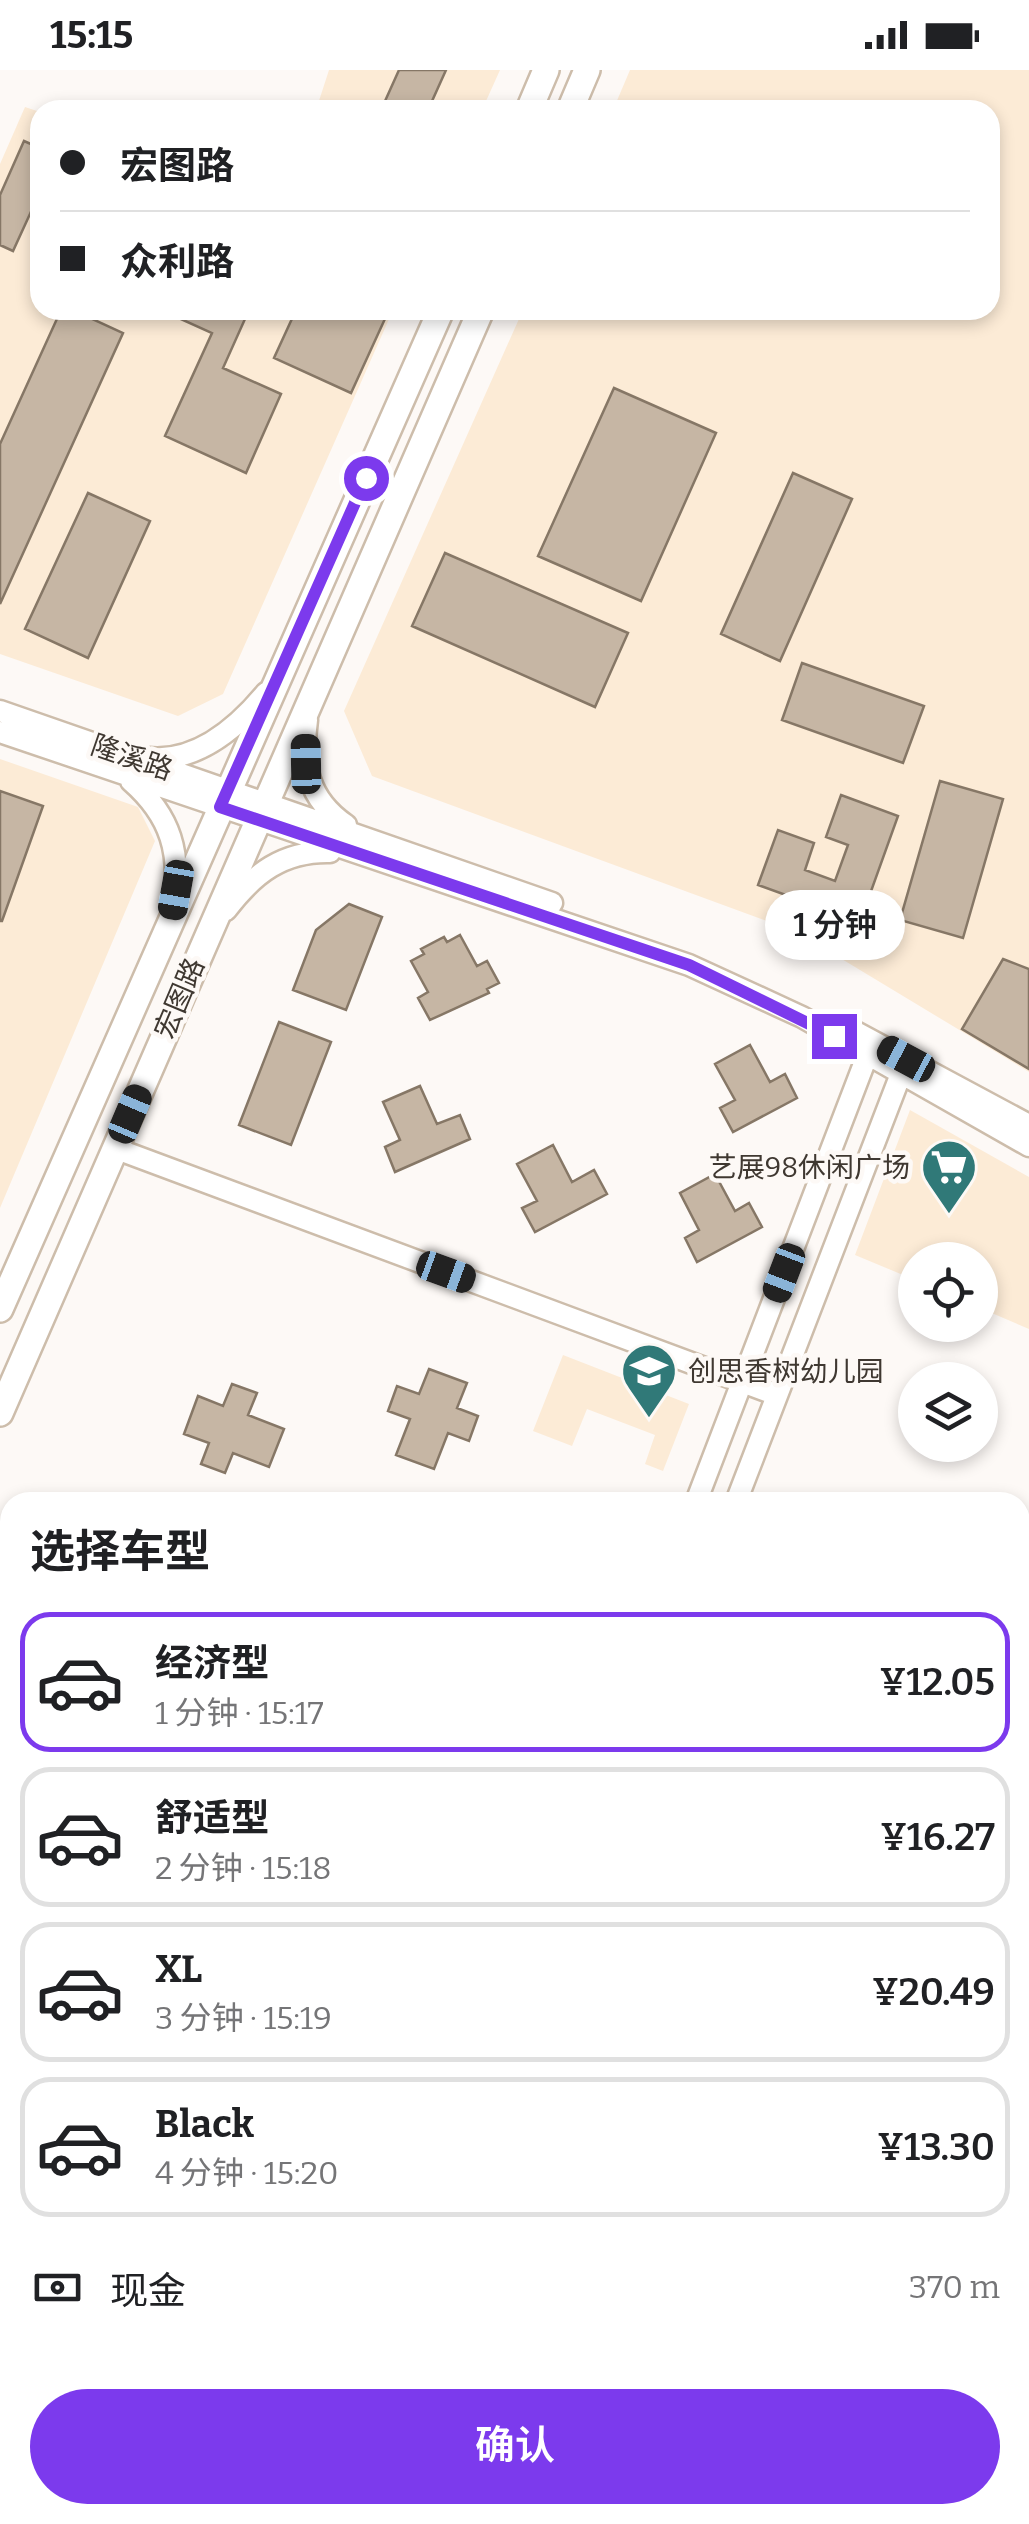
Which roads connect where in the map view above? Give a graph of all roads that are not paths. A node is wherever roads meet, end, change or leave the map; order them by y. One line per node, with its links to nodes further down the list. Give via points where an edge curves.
1 (546, 70): 3 (main road)
2 (587, 70): 4 (main road)
3 (533, 100)
4 (574, 100)
5 (437, 320): 7 (main road, 宏图路)
6 (478, 320): 8 (main road, 宏图路)
7 (276, 680): 11 (street, via 219,738 186,755); 12 (main road, 宏图路)
8 (312, 693): 13 (main road, 宏图路); 14 (street, via 305,736 312,792)
9 (0, 711): 11 (street, 隆溪路)
10 (0, 732): 11 (street, 隆溪路)
11 (125, 764): 12 (street, 隆溪路); 15 (street, via 173,834)
12 (224, 798): 13 (street, 隆溪路); 15 (main road, 宏图路)
13 (260, 811): 14 (street, 隆溪路); 16 (main road, 宏图路)
14 (359, 845): 16 (street, via 288,856 264,868); 17 (street, 隆溪路, via 692,951)
15 (171, 920): 22 (main road, 宏图路)
16 (205, 940): 21 (main road, 宏图路)
17 (870, 1048): 18 (street, 隆溪路); 23 (street)
18 (903, 1067): 19 (street); 20 (street); 24 (street)
19 (1029, 1125)
20 (1029, 1146)
21 (114, 1148): 23 (street); 25 (main road, 宏图路)
22 (0, 1309)
23 (742, 1382): 24 (street); 26 (street)
24 (777, 1395): 27 (street)
25 (0, 1412)
26 (700, 1492)
27 (740, 1492)

